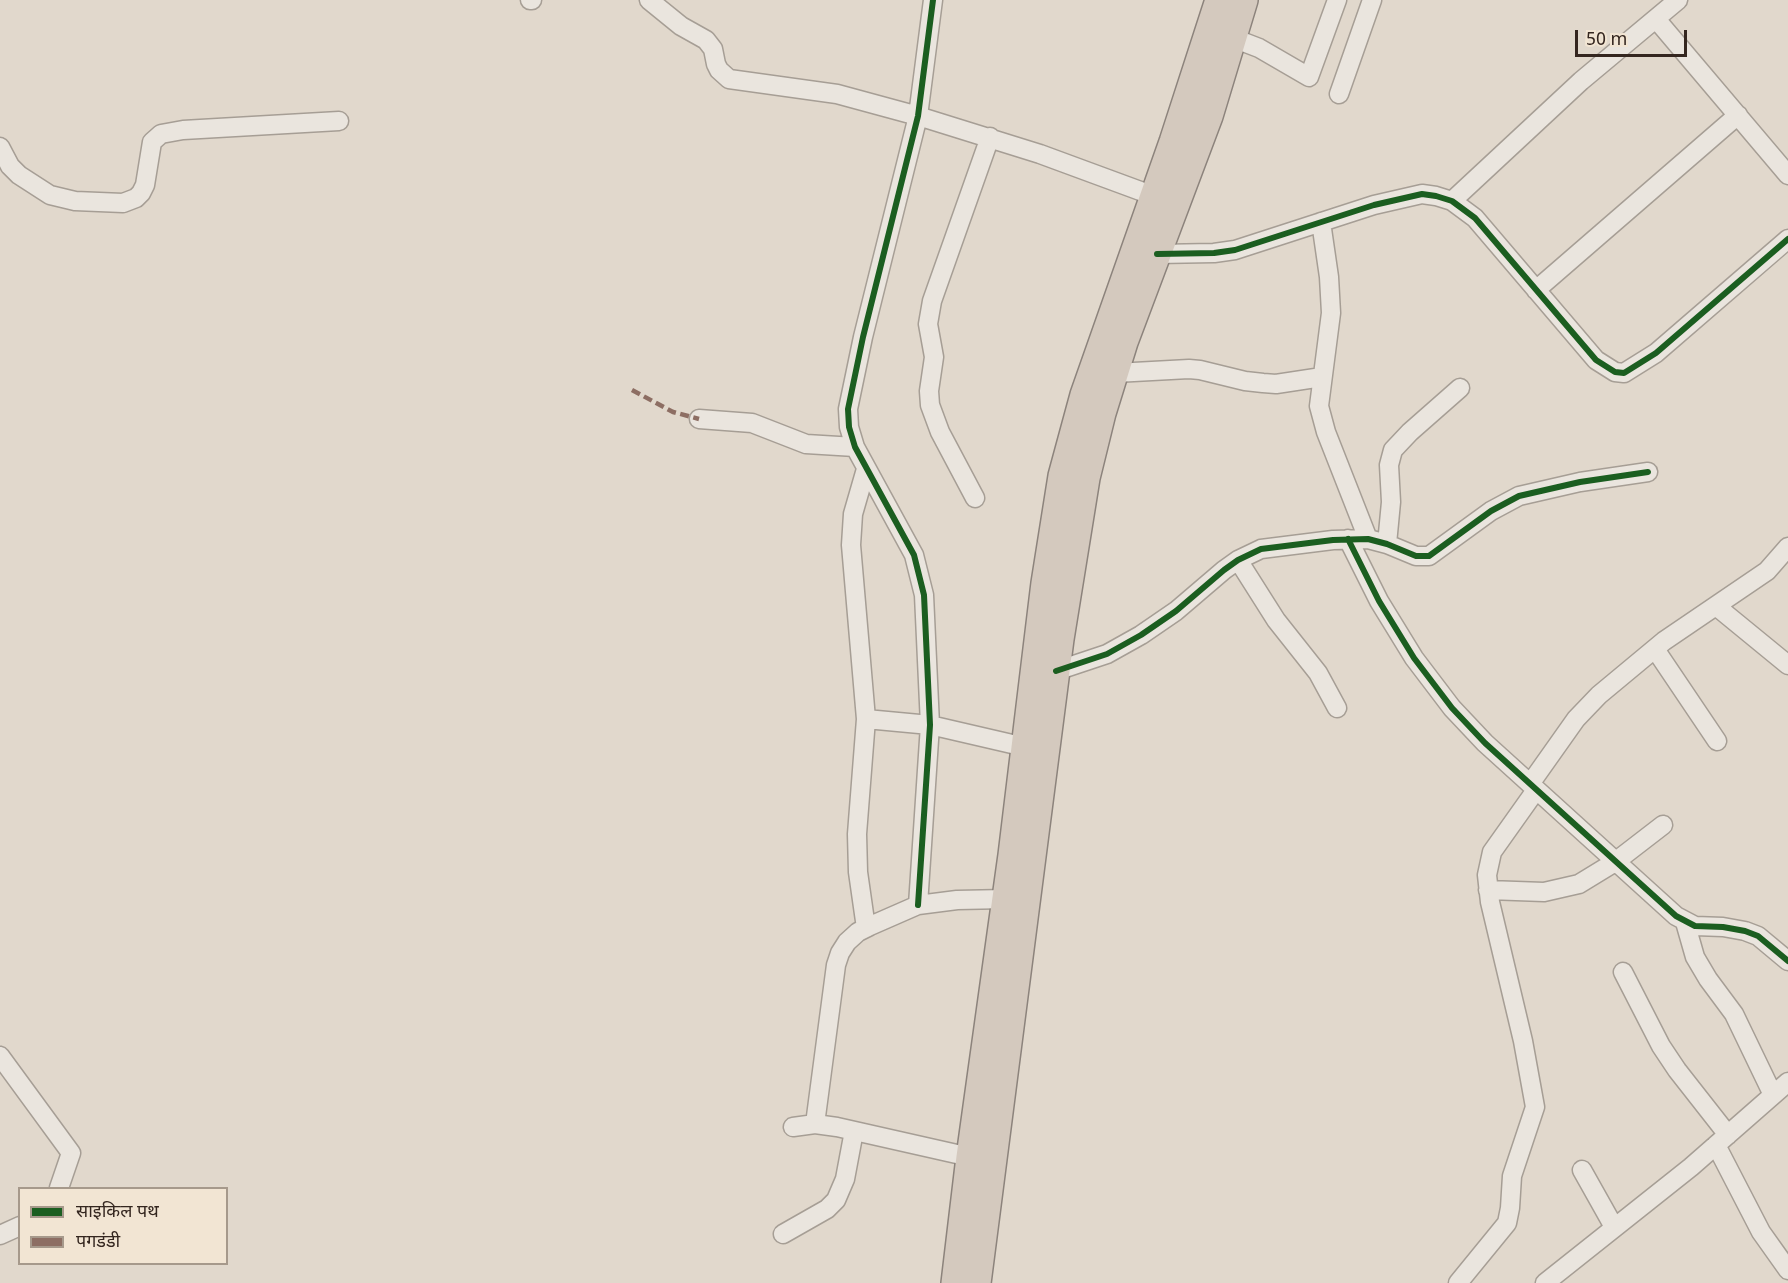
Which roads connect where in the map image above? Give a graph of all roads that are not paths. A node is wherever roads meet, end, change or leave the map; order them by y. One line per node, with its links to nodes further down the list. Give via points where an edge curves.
1 (649, 0): 12 (street, via 710,44 716,64 729,79 837,94)
2 (933, 0): 12 (street)
3 (1219, 0): 17 (highway)
4 (1244, 0): 9 (highway)
5 (1336, 0): 9 (street, via 1310,77)
6 (1372, 0): 10 (street)
7 (1678, 0): 8 (street)
8 (1656, 19): 11 (street); 18 (street, via 1581,81)
9 (1233, 38): 21 (highway, via 1209,116)
10 (1339, 94)
11 (1738, 115): 16 (street); 22 (street)
12 (918, 116): 14 (street); 27 (street, via 852,383 848,409)
13 (339, 121): 15 (street, via 160,134 152,142 141,193 123,203 75,201 50,195 19,175)
14 (990, 137): 17 (street); 30 (street, via 932,301 928,324 934,357 930,405)
15 (0, 147)
16 (1788, 175)
17 (1154, 196): 44 (highway, via 1084,395 1062,476)
18 (1452, 201): 19 (street, via 1422,194); 22 (street, via 1482,226)
19 (1321, 222): 21 (street, via 1235,250); 24 (street, via 1331,295)
20 (1788, 239): 22 (street, via 1656,353 1624,373 1596,360)
21 (1156, 254): 23 (highway)
22 (1536, 290)
23 (1115, 373): 24 (street, via 1200,370 1263,384); 39 (highway, via 1086,478)
24 (1322, 377): 32 (street, via 1321,418)
25 (1460, 388): 33 (street, via 1394,450 1389,465)
26 (699, 419): 27 (street, via 752,423 806,444)
27 (855, 447): 28 (street)
28 (866, 470): 41 (street, via 853,514 851,545); 42 (street, via 905,536 920,574 927,627)
29 (1648, 472): 33 (street, via 1519,496 1491,511 1429,556 1416,556)
30 (975, 498)
31 (1348, 539): 32 (street); 35 (street, via 1261,549); 45 (street, via 1395,629 1434,687)
32 (1368, 539): 33 (street)
33 (1387, 544)
34 (1788, 547): 36 (street, via 1767,571)
35 (1238, 560): 39 (street, via 1141,635 1107,654); 40 (street, via 1276,620 1317,673)
36 (1716, 606): 37 (street); 38 (street)
37 (1654, 649): 43 (street); 45 (street, via 1576,719)
38 (1788, 665)
39 (1056, 671): 71 (highway)
40 (1336, 708)
41 (866, 719): 42 (street); 52 (street, via 857,834)
42 (930, 725): 44 (street); 50 (street)
43 (1717, 741)
44 (1025, 747): 49 (highway)
45 (1533, 787): 47 (street); 48 (street, via 1492,852)
46 (1663, 825): 47 (street)
47 (1615, 861): 48 (street, via 1593,877 1564,888 1528,892); 51 (street)
48 (1488, 890): 72 (street, via 1535,1107 1512,1176 1507,1223)
49 (1006, 899): 50 (street); 62 (highway)
50 (918, 905): 52 (street)
51 (1685, 922): 53 (street, via 1702,928 1745,931 1758,936); 57 (street, via 1695,957 1734,1014)
52 (866, 928): 58 (street, via 847,942 836,965)
53 (1788, 961)
54 (1623, 972): 61 (street, via 1661,1046)
55 (0, 1056): 64 (street, via 71,1153)
56 (1788, 1082): 57 (street)
57 (1773, 1095): 61 (street)
58 (815, 1124): 59 (street); 60 (street)
59 (793, 1127)
60 (854, 1131): 62 (street); 67 (street, via 842,1191 836,1200 828,1209)
61 (1722, 1140): 66 (street); 69 (street, via 1761,1232)
62 (970, 1157): 70 (highway)
63 (1582, 1170): 66 (street)
64 (59, 1187)
65 (18, 1227): 68 (street)
66 (1614, 1227): 73 (street)
67 (783, 1234)
68 (0, 1235)
69 (1788, 1270)
70 (955, 1283)
71 (977, 1283)
72 (1458, 1283)
73 (1545, 1283)

